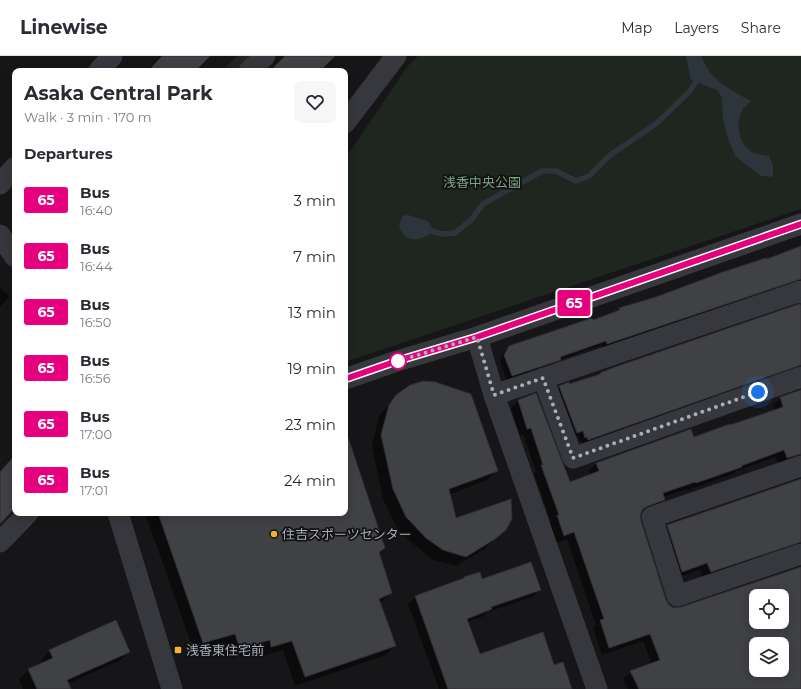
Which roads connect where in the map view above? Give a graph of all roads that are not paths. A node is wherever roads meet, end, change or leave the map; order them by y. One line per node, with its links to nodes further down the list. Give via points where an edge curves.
1 (112, 56): 4 (street)
2 (265, 56): 5 (street)
3 (396, 56): 6 (street)
4 (102, 68)
5 (252, 68)
6 (348, 119)
7 (12, 170): 8 (street)
8 (0, 184)
9 (801, 224): 13 (street)
10 (0, 235): 11 (street)
11 (12, 253)
12 (801, 292): 16 (street)
13 (477, 337): 15 (street); 17 (street)
14 (801, 377): 16 (street, via 573,458)
15 (348, 378)
16 (543, 378): 17 (street)
17 (494, 395): 24 (street)
18 (801, 466): 22 (street, via 652,517 677,596)
19 (25, 516): 21 (street)
20 (119, 516): 23 (street)
21 (0, 542)
22 (801, 554)
23 (172, 689)
24 (597, 689)

